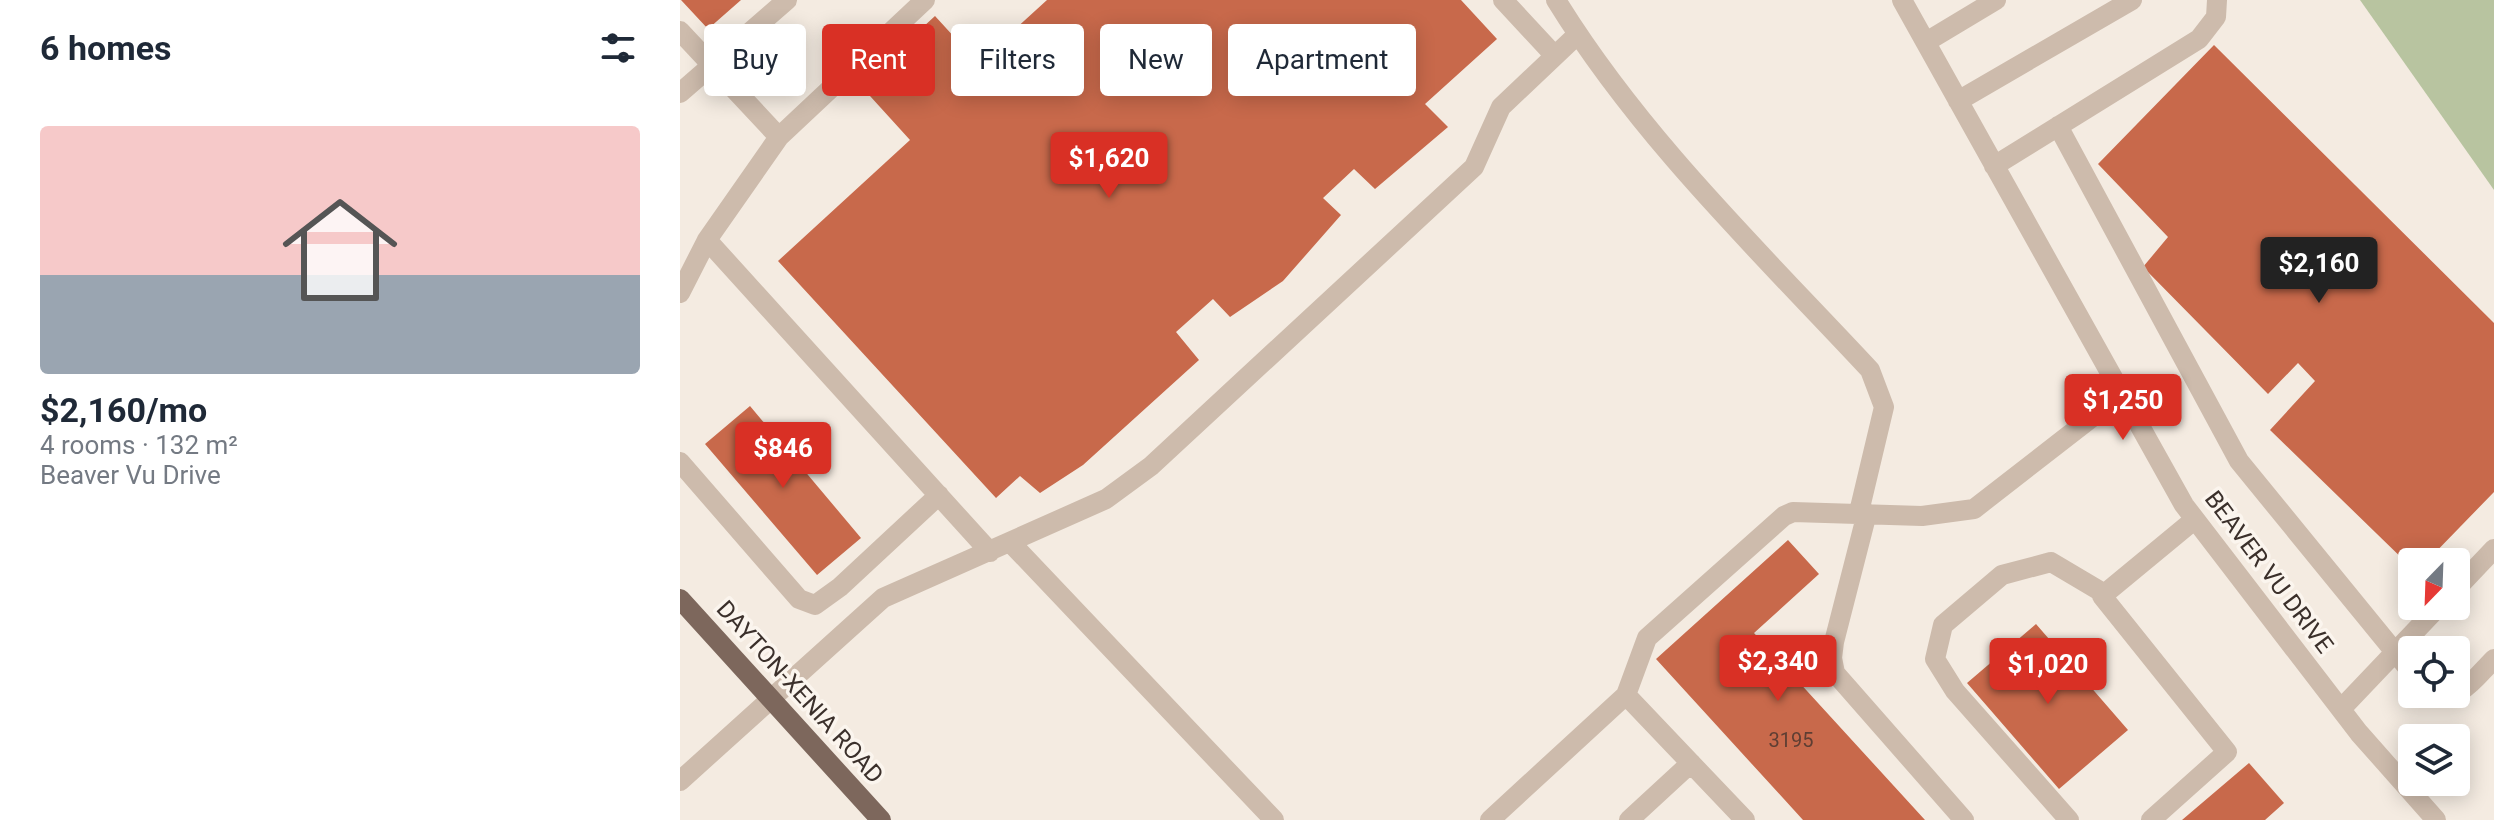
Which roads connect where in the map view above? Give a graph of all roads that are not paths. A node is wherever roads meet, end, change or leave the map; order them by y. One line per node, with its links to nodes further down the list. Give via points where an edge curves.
1 (787, 0): 9 (street)
2 (925, 0): 20 (street)
3 (1503, 0): 14 (street)
4 (1556, 0): 11 (street)
5 (1902, 0): 12 (street, BEAVER VU DRIVE)
6 (1996, 0): 12 (street)
7 (2132, 0): 18 (street)
8 (2217, 0): 19 (street, via 2216,17 2199,39)
9 (759, 24)
10 (680, 31): 13 (street)
11 (1577, 35): 14 (street); 27 (street, via 1678,166 1870,370 1884,407)
12 (1926, 42): 18 (street, BEAVER VU DRIVE)
13 (704, 56)
14 (1555, 56): 29 (street, via 1501,107 1474,167 1151,466 1106,499)
15 (704, 72): 16 (street)
16 (680, 93)
17 (741, 96): 20 (street)
18 (1958, 101): 21 (street, BEAVER VU DRIVE)
19 (2058, 126): 21 (street); 36 (street, via 2239,461)
20 (779, 137): 22 (street)
21 (1994, 166): 24 (street, BEAVER VU DRIVE)
22 (707, 240): 23 (street); 26 (street)
23 (680, 293)
24 (2122, 394): 27 (street, via 1974,509 1922,516); 28 (street, BEAVER VU DRIVE)
25 (680, 462): 26 (street, via 799,599 815,605)
26 (939, 495): 31 (street)
27 (1863, 512): 40 (street, via 1784,516 1647,638); 50 (street, via 1834,642 1835,673)
28 (2194, 520): 33 (street); 42 (street, BEAVER VU DRIVE)
29 (1010, 542): 31 (street); 46 (street)
30 (2494, 549): 32 (street)
31 (990, 552): 41 (street, via 883,598)
32 (2470, 574)
33 (2105, 594): 51 (street, via 2051,562 2002,575 1943,625 1935,659 1955,691); 52 (street, via 2227,752)
34 (680, 599): 41 (main road, DAYTON-XENIA ROAD)
35 (2426, 620): 36 (street)
36 (2395, 653): 37 (street); 42 (street)
37 (2398, 657)
38 (2494, 659): 39 (street)
39 (2470, 683)
40 (1626, 695): 43 (street); 47 (street)
41 (769, 699): 44 (street); 45 (main road, DAYTON-XENIA ROAD)
42 (2341, 709): 53 (street, BEAVER VU DRIVE)
43 (1691, 763): 48 (street); 49 (street)
44 (680, 781)
45 (881, 820)
46 (1274, 820)
47 (1490, 820)
48 (1629, 820)
49 (1745, 820)
50 (1964, 820)
51 (2069, 820)
52 (2151, 820)
53 (2436, 820)

